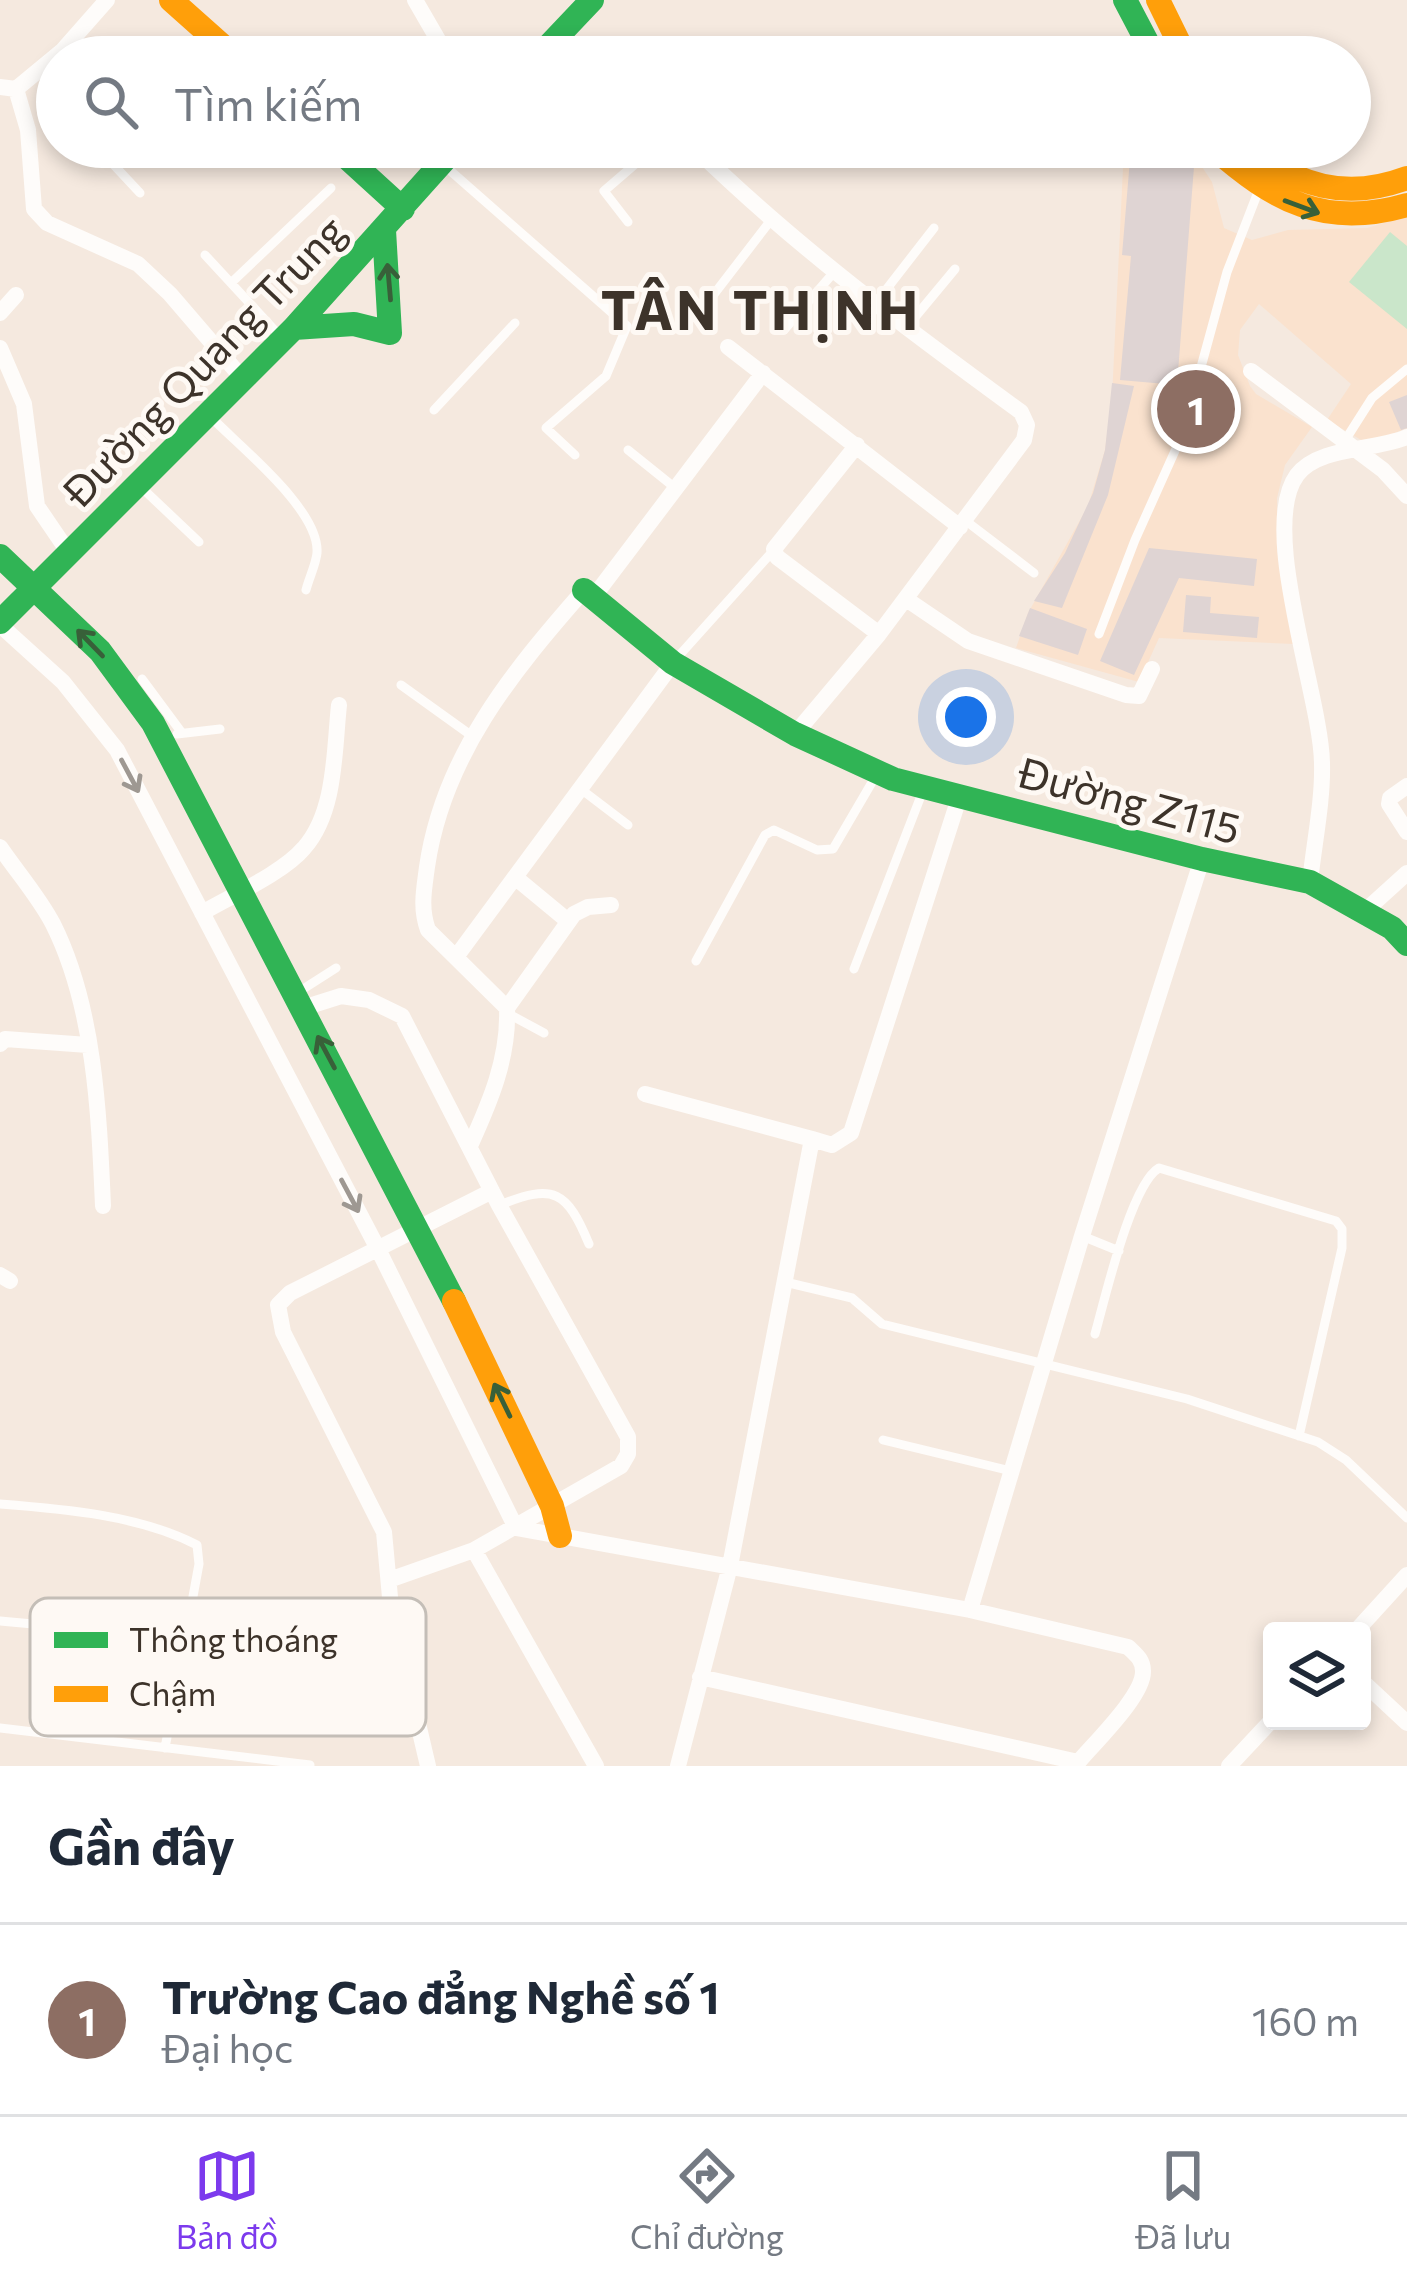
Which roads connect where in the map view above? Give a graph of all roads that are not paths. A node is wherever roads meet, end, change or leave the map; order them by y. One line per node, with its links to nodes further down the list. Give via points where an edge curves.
1 (107, 0): 7 (street)
2 (171, 0): 8 (main road)
3 (415, 0): 9 (street)
4 (592, 0): 10 (main road)
5 (1124, 0): 11 (main road)
6 (1158, 0): 12 (main road)
7 (75, 36)
8 (211, 36)
9 (436, 36)
10 (558, 36)
11 (1144, 36)
12 (1176, 36)
13 (36, 68): 14 (street)
14 (8, 88): 50 (street, via 28,130 34,209 47,223 138,264)
15 (117, 168): 26 (lane)
16 (358, 168): 28 (main road)
17 (438, 168): 28 (main road, Đường Quang Trung)
18 (463, 168): 57 (lane, via 627,326 606,376 546,428)
19 (631, 168): 30 (lane, via 604,191)
20 (716, 168): 29 (street)
21 (1238, 168): 24 (main road)
22 (1275, 168): 23 (main road, via 1327,191 1378,191)
23 (1407, 178)
24 (1260, 187): 27 (main road, one-way to 27, via 1292,206 1350,218); 73 (lane, via 1227,272 1183,433)
25 (331, 188): 36 (lane)
26 (140, 193)
27 (1407, 205)
28 (403, 208): 32 (main road, Đường Quang Trung)
29 (771, 220): 35 (street); 38 (lane)
30 (628, 222)
31 (934, 228): 39 (lane)
32 (384, 230): 44 (main road, Đường Quang Trung); 44 (main road, one-way to 32, via 341,321 389,333)
33 (205, 255): 36 (lane)
34 (955, 268): 42 (lane)
35 (835, 272): 39 (street); 43 (lane)
36 (231, 283): 44 (lane)
37 (16, 295): 40 (street)
38 (708, 302)
39 (875, 304): 42 (street)
40 (0, 313)
41 (514, 323): 51 (lane)
42 (906, 328): 61 (street, via 1021,412 1027,425)
43 (784, 330)
44 (289, 333): 50 (main road, Đường Quang Trung)
45 (728, 347): 49 (street)
46 (0, 348): 64 (street, via 24,404 37,506)
47 (1407, 369): 55 (lane, via 1372,398)
48 (1251, 371): 55 (street)
49 (763, 373): 54 (street); 59 (street)
50 (243, 379): 52 (main road, Đường Quang Trung)
51 (434, 410)
52 (208, 414): 58 (main road, Đường Quang Trung); 68 (lane, via 299,506 317,552)
53 (1407, 437): 55 (street)
54 (857, 445): 61 (street); 63 (street)
55 (1350, 447): 60 (street); 94 (street, via 1298,472 1284,512 1322,762)
56 (628, 449): 59 (lane)
57 (575, 455)
58 (137, 484): 62 (lane); 64 (main road, Đường Quang Trung)
59 (674, 487): 69 (street)
60 (1407, 496)
61 (963, 524): 66 (lane); 70 (street)
62 (200, 542)
63 (774, 550): 72 (street); 74 (lane)
64 (69, 553): 67 (main road, Đường Quang Trung)
65 (0, 556): 67 (main road)
66 (1034, 573)
67 (32, 586): 71 (main road, Đường Quang Trung); 81 (main road, one-way to 67)
68 (306, 590)
69 (588, 595): 74 (main road, Đường Z115); 82 (street, via 512,673)
70 (906, 598): 72 (street); 75 (street, via 968,641 1126,695 1145,691)
71 (0, 624): 98 (street, one-way to 98, via 64,682 117,751)
72 (879, 634): 80 (street)
73 (1099, 634)
74 (673, 663): 80 (main road, Đường Z115); 86 (street)
75 (1153, 669)
76 (142, 679): 81 (lane)
77 (400, 685): 82 (lane)
78 (339, 705): 95 (street, via 318,827 303,851)
79 (220, 730): 81 (lane)
80 (795, 734): 83 (main road, Đường Z115)
81 (171, 735): 95 (main road)
82 (472, 736): 101 (street, via 444,794 422,913)
83 (878, 772): 85 (main road, Đường Z115); 102 (lane, via 833,849 774,830 765,835)
84 (1407, 786): 89 (street, via 1389,804)
85 (924, 788): 87 (main road, Đường Z115); 104 (lane)
86 (582, 790): 88 (lane); 93 (street)
87 (960, 795): 91 (main road, Đường Z115); 111 (street, via 851,1133 832,1144)
88 (628, 825)
89 (1407, 832)
90 (0, 847): 109 (street, via 52,924)
91 (1202, 859): 94 (main road, Đường Z115); 116 (street)
92 (1407, 874): 97 (street)
93 (516, 878): 99 (street); 101 (street)
94 (1310, 882): 97 (main road, Đường Z115)
95 (242, 891): 98 (street); 105 (main road)
96 (611, 905): 99 (street, via 588,907)
97 (1365, 911): 100 (main road, Đường Z115)
98 (202, 913): 118 (street, one-way to 118)
99 (568, 921): 106 (street)
100 (1407, 944)
101 (456, 957): 106 (street)
102 (697, 961)
103 (336, 968): 105 (lane)
104 (854, 969)
105 (299, 1001): 112 (street, via 369,1000 402,1016); 115 (main road, one-way to 105)
106 (507, 1011): 107 (lane); 112 (street, via 494,1094)
107 (544, 1033)
108 (0, 1044): 109 (street)
109 (88, 1045): 114 (street)
110 (645, 1094): 111 (street)
111 (812, 1139): 120 (street)
112 (470, 1146): 113 (street)
113 (496, 1198): 115 (street); 117 (lane, via 557,1195); 127 (street, via 628,1437 621,1466)
114 (103, 1206)
115 (419, 1228): 118 (street); 127 (main road, one-way to 115)
116 (1082, 1236): 119 (lane); 122 (street)
117 (590, 1244)
118 (378, 1250): 129 (street); 134 (street, via 290,1292 278,1312 384,1532)
119 (1119, 1251): 121 (lane); 123 (lane, via 1147,1175 1159,1168 1336,1221 1342,1248)
120 (783, 1282): 122 (lane, via 852,1298 882,1324); 132 (street)
121 (1096, 1334)
122 (1044, 1362): 123 (lane); 125 (street)
123 (1299, 1436): 128 (lane, via 1346,1460)
124 (883, 1440): 125 (lane)
125 (1011, 1471): 137 (street)
126 (0, 1504): 135 (lane, via 81,1513 197,1545)
127 (552, 1506): 129 (street); 130 (main road)
128 (1407, 1518)
129 (516, 1528): 130 (street); 131 (street)
130 (560, 1536): 132 (street)
131 (474, 1550): 134 (street); 154 (street)
132 (730, 1566): 137 (street); 141 (street)
133 (1407, 1575): 139 (street)
134 (389, 1580): 136 (street)
135 (193, 1598)
136 (393, 1598)
137 (970, 1610): 151 (street, via 1128,1647 1141,1660 1139,1690)
138 (0, 1621): 140 (lane)
139 (1363, 1622)
140 (30, 1624)
141 (700, 1677): 151 (street); 155 (street)
142 (1371, 1689): 143 (street)
143 (1407, 1723)
144 (0, 1728): 146 (lane)
145 (1263, 1730): 156 (street)
146 (30, 1732)
147 (66, 1736): 150 (lane)
148 (167, 1736): 150 (lane)
149 (422, 1736): 153 (street)
150 (165, 1748): 152 (lane)
151 (1077, 1764)
152 (310, 1765)
153 (428, 1766)
154 (596, 1766)
155 (678, 1766)
156 (1229, 1766)

